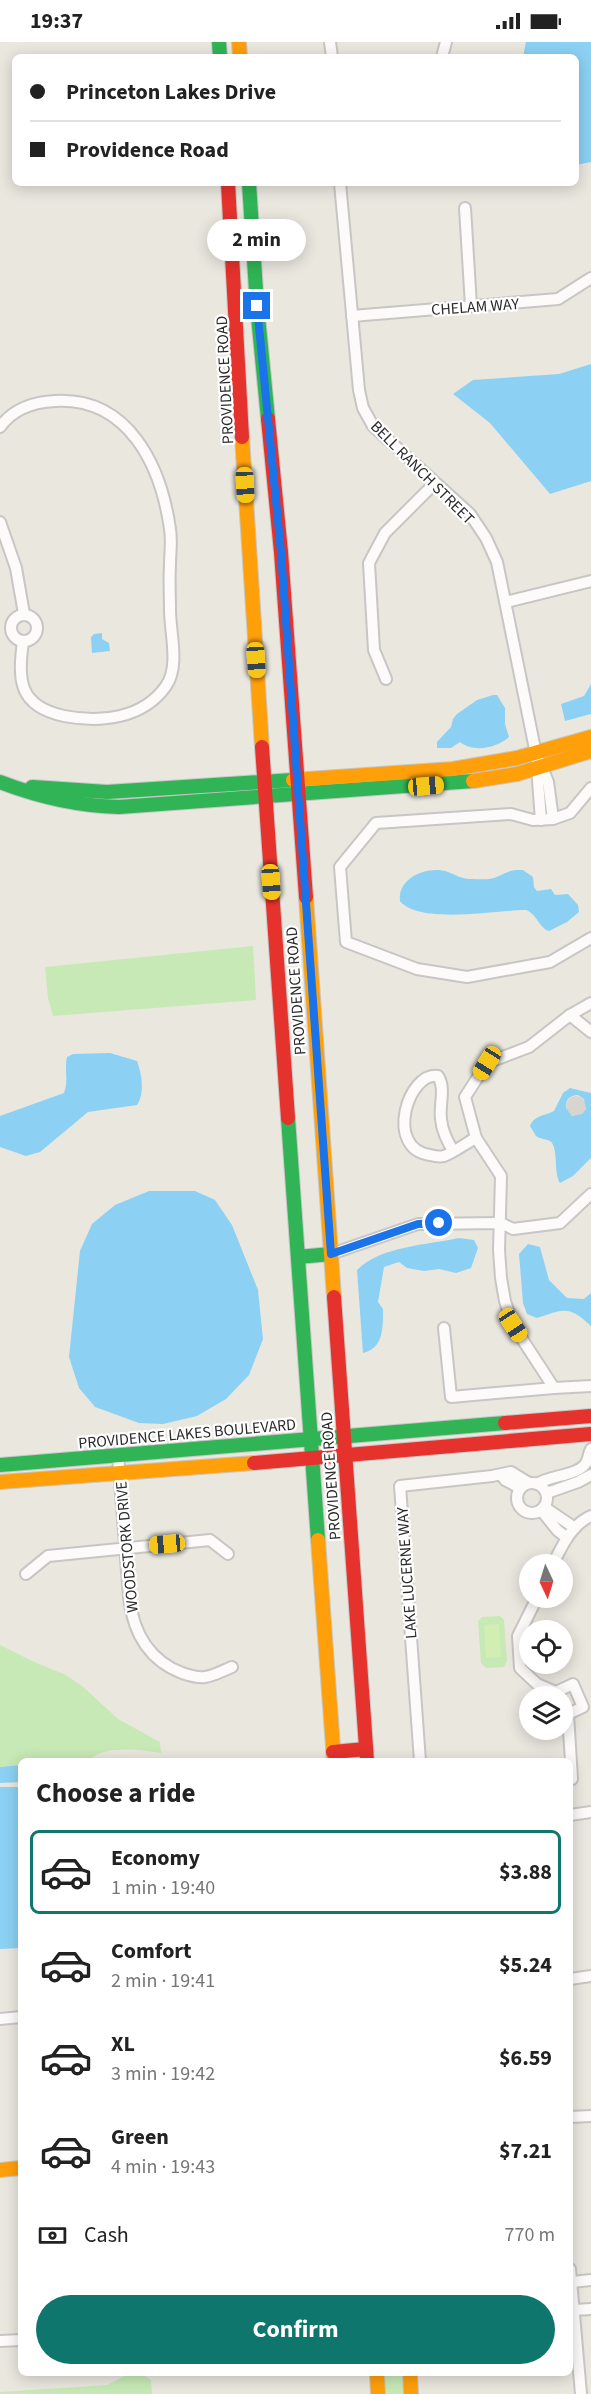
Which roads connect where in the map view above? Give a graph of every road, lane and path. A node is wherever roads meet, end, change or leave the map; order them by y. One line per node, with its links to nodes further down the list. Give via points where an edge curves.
1 (228, 186): 8 (main road, PROVIDENCE ROAD)
2 (249, 186): 6 (main road, PROVIDENCE ROAD)
3 (340, 186): 9 (street, BELL RANCH STREET)
4 (465, 208): 7 (street)
5 (591, 278): 7 (street, CHELAM WAY, via 558,299)
6 (257, 306): 8 (main road); 25 (main road, PROVIDENCE ROAD, via 281,552)
7 (471, 306): 9 (street, CHELAM WAY)
8 (237, 308): 27 (main road, PROVIDENCE ROAD)
9 (352, 315): 11 (street, BELL RANCH STREET, via 363,408 373,426)
10 (0, 427): 19 (street, via 17,411 35,403 83,404 114,417 129,428 148,458 170,530 173,663 166,686 147,706 125,715 94,719 38,707 21,683)
11 (435, 483): 14 (street, BELL RANCH STREET, via 470,514 486,538 497,562); 20 (street, via 385,533 369,563 374,650)
12 (0, 522): 15 (street, via 16,568)
13 (591, 581): 14 (street)
14 (506, 602): 23 (street, BELL RANCH STREET)
15 (24, 614): 17 (street); 19 (street, via 35,620 37,628 31,639)
16 (0, 621): 17 (street)
17 (12, 623): 19 (street)
18 (0, 637): 19 (street)
19 (18, 638)
20 (386, 679)
21 (591, 737): 23 (main road)
22 (591, 751): 24 (main road)
23 (536, 754): 24 (street, BELL RANCH STREET); 25 (main road, via 453,769)
24 (540, 768): 29 (main road, via 454,784); 31 (street, BELL RANCH STREET)
25 (296, 778): 27 (main road); 29 (main road, PROVIDENCE ROAD)
26 (0, 781): 27 (main road, via 100,792); 30 (main road, via 60,802 102,808)
27 (264, 781): 30 (main road, PROVIDENCE ROAD)
28 (591, 788): 31 (street, via 570,813)
29 (298, 795): 30 (main road); 40 (main road, PROVIDENCE ROAD)
30 (265, 797): 41 (main road, PROVIDENCE ROAD)
31 (547, 820): 32 (street, via 511,814 376,824 340,867 346,942 417,969 467,977 550,962)
32 (591, 938)
33 (591, 1003): 34 (street)
34 (570, 1015): 35 (street); 36 (street, via 529,1047 487,1063 465,1097)
35 (591, 1032)
36 (476, 1138): 37 (street); 39 (street, via 501,1176)
37 (453, 1150): 37 (street, via 442,1156 422,1154 407,1142 403,1125 411,1095 416,1085 433,1075 442,1082 442,1130)
38 (591, 1194): 39 (street, via 560,1223 513,1228)
39 (501, 1223): 40 (street, via 418,1224); 44 (street, via 501,1278 513,1325)
40 (331, 1254): 41 (main road); 47 (main road, PROVIDENCE ROAD)
41 (298, 1257): 48 (main road, PROVIDENCE ROAD)
42 (444, 1329): 44 (street, via 452,1397)
43 (591, 1386): 44 (street)
44 (554, 1388)
45 (591, 1416): 47 (main road, PROVIDENCE LAKES BOULEVARD)
46 (591, 1434): 51 (main road)
47 (344, 1435): 48 (main road, PROVIDENCE LAKES BOULEVARD); 51 (main road, PROVIDENCE ROAD)
48 (311, 1439): 50 (main road, PROVIDENCE LAKES BOULEVARD); 52 (main road, PROVIDENCE ROAD)
49 (591, 1449): 57 (street, via 586,1464 572,1473)
50 (118, 1455): 53 (main road, PROVIDENCE LAKES BOULEVARD); 54 (street, WOODSTORK DRIVE)
51 (345, 1456): 52 (main road); 73 (main road, PROVIDENCE ROAD)
52 (312, 1459): 54 (main road); 74 (main road, PROVIDENCE ROAD)
53 (0, 1465)
54 (120, 1474): 56 (main road); 63 (street, WOODSTORK DRIVE)
55 (591, 1475): 58 (street)
56 (0, 1482)
57 (529, 1485): 58 (street); 59 (street, via 516,1497 519,1506 527,1512); 75 (street, LAKE LUCERNE WAY, via 512,1472 400,1486)
58 (546, 1493): 59 (street)
59 (543, 1508): 61 (street); 62 (street)
60 (591, 1516): 61 (street)
61 (575, 1528): 62 (street)
62 (567, 1538): 65 (street)
63 (124, 1547): 64 (street, via 210,1540); 66 (street, via 48,1556); 68 (street, WOODSTORK DRIVE, via 131,1615 136,1631 157,1658 170,1668 205,1677)
64 (228, 1554)
65 (558, 1554)
66 (26, 1574)
67 (532, 1608): 69 (street, via 518,1636 520,1668)
68 (232, 1667)
69 (541, 1686)
70 (570, 1686): 71 (street, via 573,1684 583,1707)
71 (573, 1708)
72 (568, 1740): 76 (street)
73 (366, 1755): 74 (main road)
74 (333, 1756)
75 (420, 1758)
76 (570, 1758)
77 (591, 1812): 78 (street)
78 (573, 1815)
79 (591, 1976): 80 (street)
80 (573, 1979)
81 (18, 2017): 82 (street)
82 (0, 2019)
83 (591, 2116): 84 (street)
84 (573, 2117)
85 (18, 2168): 86 (main road)
86 (0, 2170)
87 (591, 2280): 88 (street)
88 (573, 2287)
89 (591, 2309): 90 (street)
90 (573, 2317): 97 (street)
91 (18, 2340): 92 (street)
92 (0, 2342)
93 (377, 2376): 95 (main road)
94 (410, 2376): 96 (main road)
95 (378, 2394)
96 (411, 2394)
97 (581, 2394)

